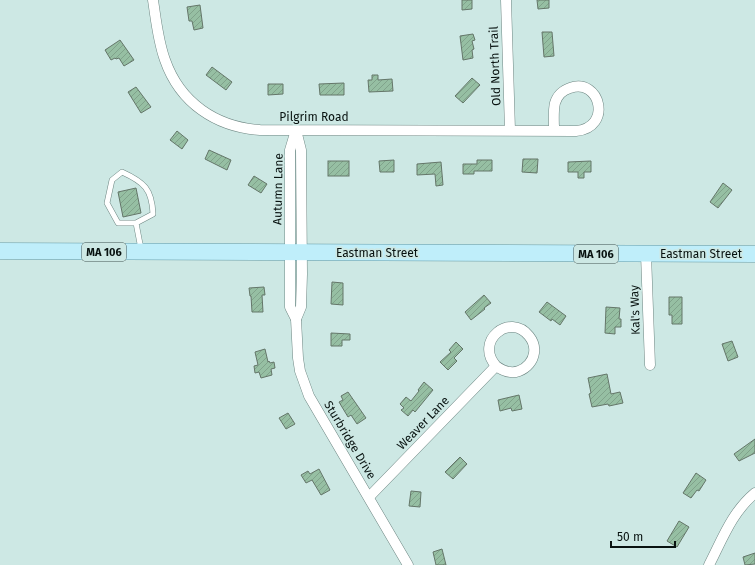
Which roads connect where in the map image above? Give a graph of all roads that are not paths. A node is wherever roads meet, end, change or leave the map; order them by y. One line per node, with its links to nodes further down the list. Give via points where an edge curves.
1 (153, 0): 3 (street, Pilgrim Road, via 166,63 176,83 193,104 233,126 260,130)
2 (506, 0): 4 (street, Old North Trail)
3 (296, 130): 4 (street, Pilgrim Road); 9 (street, Autumn Lane, via 290,150)
4 (510, 130): 5 (street, Pilgrim Road)
5 (554, 130): 5 (street, Pilgrim Road, via 581,130 593,124 598,116 599,106 593,94 586,88 577,86 568,88 560,94 555,106)
6 (136, 223): 6 (lane, via 118,223 107,203 112,180 122,172 134,177 147,188 153,201 153,214); 8 (lane)
7 (0, 252): 8 (main road, Eastman Street / MA 106)
8 (142, 252): 9 (main road, Eastman Street / MA 106)
9 (296, 253): 10 (main road, Eastman Street / MA 106); 14 (street, Sturbridge Drive, via 290,307 296,319 298,358 304,385)
10 (646, 254): 11 (main road, Eastman Street / MA 106); 12 (street, Kal's Way)
11 (755, 254)
12 (650, 365)
13 (496, 366): 13 (street, via 489,349 491,340 497,333 510,327 519,328 527,333 533,341 534,350 532,359 526,367 514,372 504,371); 14 (street, Weaver Lane)
14 (369, 497): 16 (street, Sturbridge Drive)
15 (752, 499): 17 (street, via 735,514)
16 (408, 565)
17 (709, 565)

